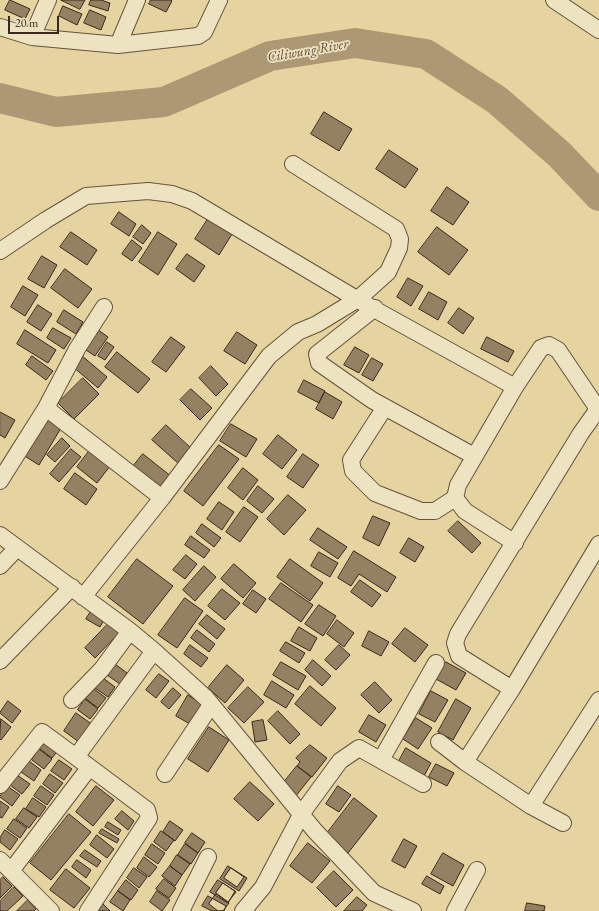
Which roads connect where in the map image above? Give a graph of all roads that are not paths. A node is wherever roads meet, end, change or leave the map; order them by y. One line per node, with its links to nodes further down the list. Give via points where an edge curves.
1 (48, 0): 7 (street)
2 (137, 0): 8 (street)
3 (219, 0): 8 (street, via 202,35)
4 (554, 0): 6 (street)
5 (0, 27): 7 (street)
6 (599, 30)
7 (32, 37): 8 (street)
8 (118, 45)
9 (293, 164): 11 (street, via 396,229 400,239 395,260 388,272)
10 (0, 251): 11 (street, via 86,196 148,191 172,194 192,200)
11 (358, 298): 13 (street); 20 (street, via 317,324 298,332 269,356)
12 (104, 307): 16 (street, via 77,350)
13 (375, 308): 14 (street); 15 (street, via 317,354 319,363 325,368)
14 (515, 387): 17 (street, via 542,348 549,345 558,350); 18 (street)
15 (385, 407): 18 (street); 21 (street, via 351,460 353,471 375,493 421,511 436,511)
16 (46, 408): 19 (street); 20 (street)
17 (599, 409): 23 (street)
18 (474, 456): 21 (street, via 458,485)
19 (0, 481)
20 (162, 498): 27 (street)
21 (455, 498): 23 (street, via 465,512)
22 (0, 535): 25 (street)
23 (515, 543): 32 (street, via 458,634 455,643 460,656)
24 (599, 544): 32 (street)
25 (17, 548): 26 (street); 27 (street)
26 (0, 566)
27 (77, 592): 28 (street); 30 (street)
28 (130, 631): 29 (street); 33 (street, via 102,669)
29 (154, 651): 35 (street); 37 (street)
30 (0, 661)
31 (436, 663): 38 (street)
32 (512, 689): 39 (street)
33 (72, 700)
34 (599, 700): 44 (street)
35 (211, 705): 41 (street); 45 (street)
36 (439, 742): 39 (street)
37 (76, 757): 40 (street); 43 (street, via 42,732)
38 (381, 760): 42 (street); 45 (street, via 359,748 340,762)
39 (465, 762): 44 (street)
40 (90, 768): 48 (street); 51 (street, via 149,814)
41 (165, 774)
42 (423, 784)
43 (0, 785)
44 (531, 806): 46 (street)
45 (302, 813): 53 (street, via 263,887); 54 (street, via 315,831 374,893)
46 (563, 823)
47 (208, 857): 52 (street)
48 (5, 865): 50 (street)
49 (478, 870): 55 (street)
50 (51, 911)
51 (88, 911)
52 (181, 911)
53 (243, 911)
54 (413, 911)
55 (454, 911)

